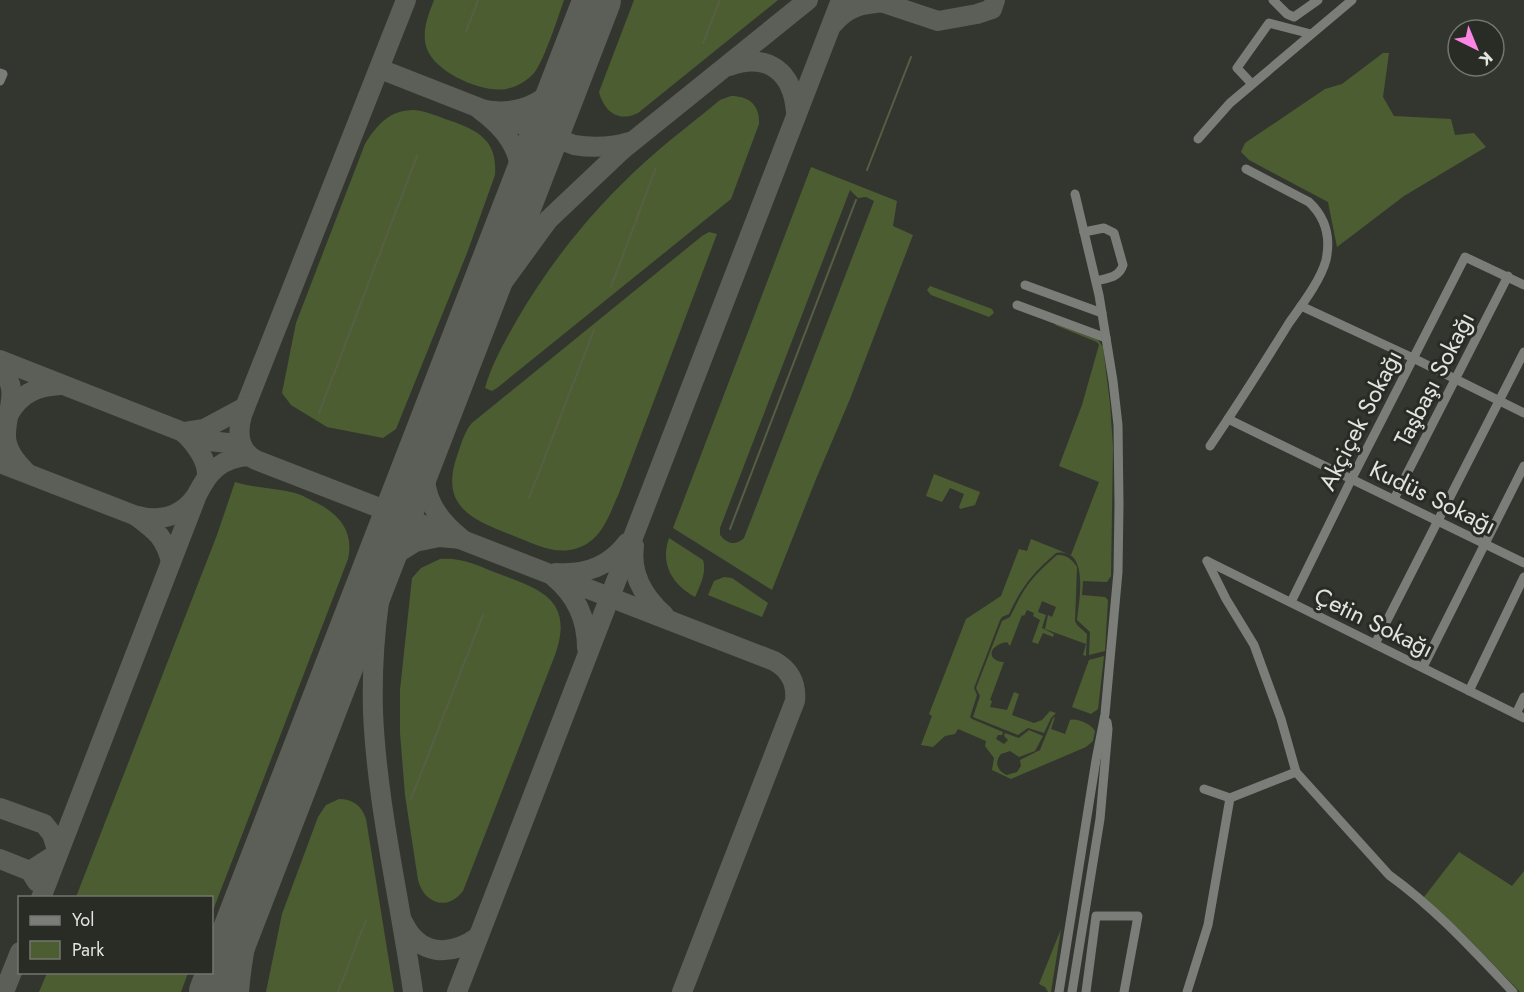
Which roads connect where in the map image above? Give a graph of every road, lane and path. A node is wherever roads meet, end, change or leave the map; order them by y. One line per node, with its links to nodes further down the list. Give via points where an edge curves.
1 (1273, 0): 2 (street, via 1294,17)
2 (1318, 0)
3 (1352, 0): 4 (street)
4 (1311, 34): 7 (street); 7 (street, via 1269,22 1237,68)
5 (0, 73): 6 (street)
6 (0, 81)
7 (1252, 84): 8 (street)
8 (1198, 139)
9 (1245, 169): 19 (street, via 1309,202 1322,217 1328,236 1325,262)
10 (1075, 194): 11 (street)
11 (1084, 232): 13 (street, via 1099,228 1114,232); 15 (street)
12 (1129, 246): 13 (street)
13 (1118, 249): 15 (street, via 1121,270 1115,276)
14 (1508, 276): 17 (street); 23 (street, Akçiçek Sokağı, via 1465,257); 24 (street, Taşbaşı Sokağı)
15 (1096, 281): 20 (street)
16 (1024, 285): 20 (street)
17 (1524, 285)
18 (1017, 305): 21 (street)
19 (1301, 306): 23 (street); 27 (street)
20 (1102, 313): 21 (street)
21 (1106, 338): 41 (street, via 1118,425 1120,497 1118,572)
22 (1524, 352): 25 (street)
23 (1413, 358): 24 (street); 30 (street, Akçiçek Sokağı)
24 (1456, 380): 25 (street); 31 (street, Taşbaşı Sokağı)
25 (1500, 400): 26 (street); 32 (street)
26 (1524, 413)
27 (1228, 419): 28 (street); 30 (street, Kudüs Sokağı)
28 (1209, 447)
29 (1524, 466): 33 (street)
30 (1351, 480): 31 (street, Kudüs Sokağı); 36 (street, Akçiçek Sokağı)
31 (1394, 499): 32 (street, Kudüs Sokağı)
32 (1439, 521): 33 (street, Kudüs Sokağı); 37 (street)
33 (1484, 544): 34 (street, Kudüs Sokağı); 38 (street)
34 (1524, 563)
35 (1524, 577): 39 (street)
36 (1291, 602): 37 (street, Çetin Sokağı); 43 (street, Çetin Sokağı, via 1208,561 1254,645)
37 (1375, 644): 38 (street, Çetin Sokağı)
38 (1423, 668): 39 (street, Çetin Sokağı)
39 (1469, 691): 42 (street, Çetin Sokağı)
40 (1524, 697): 42 (street)
41 (1105, 714): 46 (street); 47 (street, via 1108,729 1101,806)
42 (1520, 716)
43 (1296, 772): 45 (street); 51 (street, via 1389,875 1454,931)
44 (1204, 789): 45 (street)
45 (1230, 798): 50 (street, via 1208,925)
46 (1059, 992)
47 (1072, 992)
48 (1086, 992): 49 (street, via 1096,916 1138,916)
49 (1124, 992)
50 (1187, 992)
51 (1513, 992)

